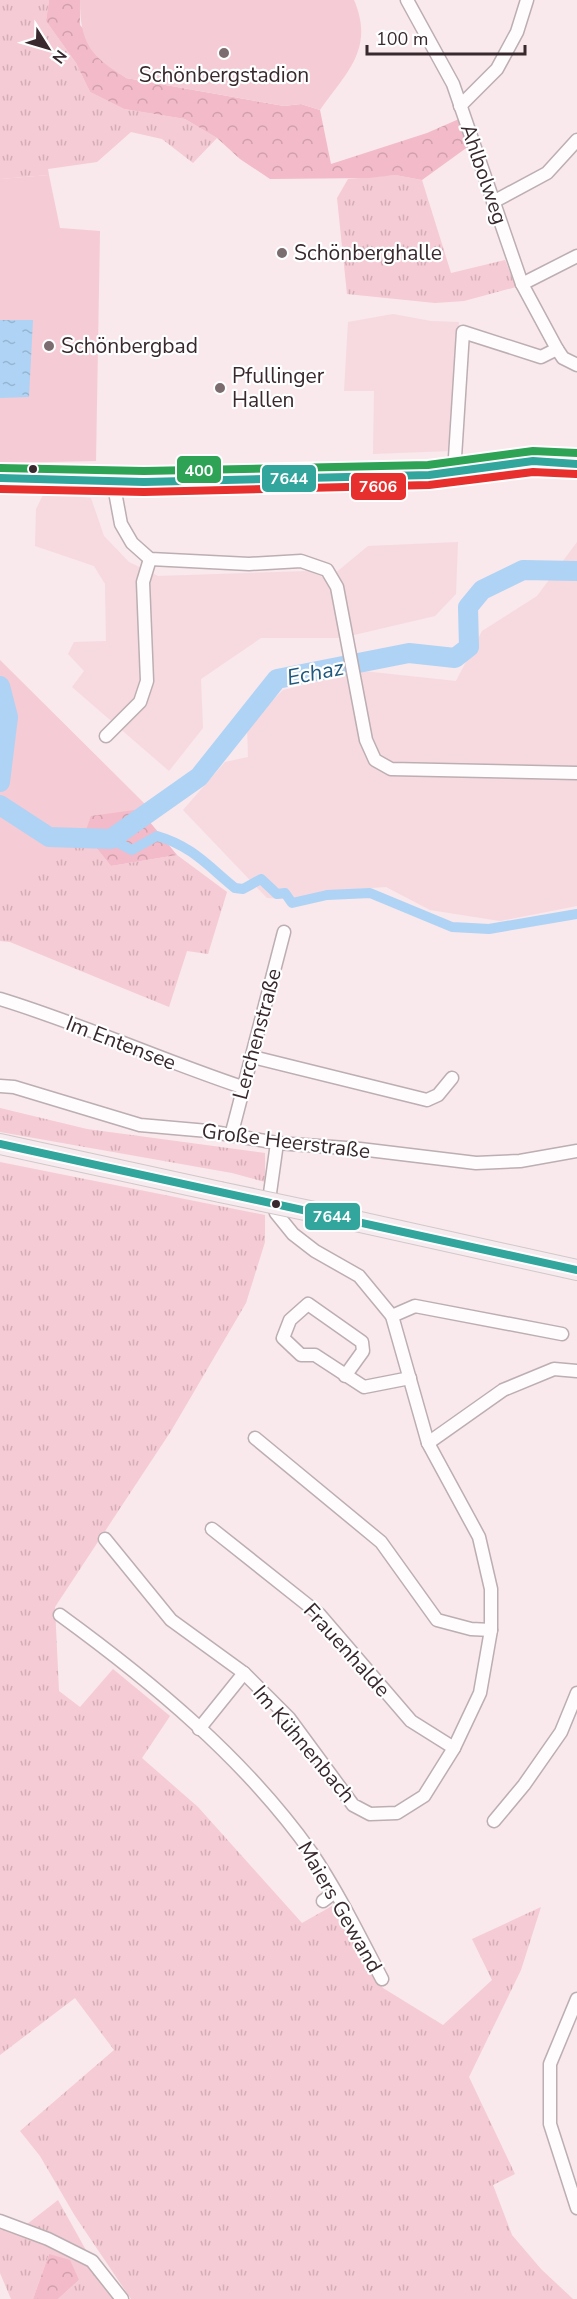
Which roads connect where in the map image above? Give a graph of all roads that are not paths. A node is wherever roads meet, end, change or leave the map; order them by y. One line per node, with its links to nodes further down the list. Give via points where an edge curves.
1 (528, 0): 3 (street, via 517,32 497,69)
2 (409, 1): 3 (street, Ahlbolweg)
3 (460, 105): 5 (street, Ahlbolweg)
4 (577, 140): 5 (street, via 548,173)
5 (493, 202): 7 (street, Ahlbolweg)
6 (577, 256): 7 (street)
7 (522, 284): 8 (street, Ahlbolweg)
8 (557, 349): 9 (street, via 563,358); 11 (street, via 541,357 463,332)
9 (577, 365)
10 (577, 464): 11 (main road, via 533,462)
11 (454, 472): 13 (main road)
12 (0, 478): 13 (main road)
13 (113, 481): 14 (street, via 121,524 132,543)
14 (150, 559): 15 (street, via 143,582 147,681 140,702); 16 (street, via 249,564 300,561 327,570 337,587 366,740 375,760 391,769)
15 (106, 736)
16 (577, 773)
17 (284, 932): 19 (street, Lerchenstraße)
18 (0, 999): 22 (street, Im Entensee)
19 (253, 1057): 20 (street, via 427,1100 438,1095); 22 (street, Lerchenstraße)
20 (452, 1078)
21 (0, 1086): 23 (street, Große Heerstraße, via 140,1125)
22 (242, 1087): 23 (street, Lerchenstraße)
23 (231, 1136): 24 (street, Große Heerstraße)
24 (277, 1143): 26 (street, Große Heerstraße, via 476,1163); 28 (street, Im Kühnenbach, via 270,1193 282,1224 315,1251 359,1276)
25 (0, 1144): 27 (main road, bridge)
26 (577, 1153)
27 (577, 1270)
28 (392, 1316): 29 (street, via 415,1306); 32 (street, Im Kühnenbach)
29 (562, 1334)
30 (577, 1371): 34 (street, via 554,1369 503,1390)
31 (345, 1376): 31 (street, via 315,1355 301,1355 283,1338 290,1320 308,1304 362,1342 363,1351); 32 (street, via 364,1388)
32 (410, 1378): 34 (street, Im Kühnenbach)
33 (255, 1438): 38 (street, via 381,1542 437,1620)
34 (428, 1443): 38 (street, Im Kühnenbach, via 479,1537 491,1589)
35 (212, 1528): 42 (street, Frauenhalde, via 319,1614 411,1721)
36 (105, 1539): 39 (street, Im Kühnenbach, via 171,1620)
37 (60, 1615): 41 (street, Maiers Gewand)
38 (491, 1630): 42 (street, Im Kühnenbach, via 480,1693)
39 (244, 1673): 41 (street); 42 (street, Im Kühnenbach, via 289,1718 353,1805 370,1814 397,1813 424,1796)
40 (577, 1693): 43 (street, via 561,1732)
41 (199, 1730): 44 (street, Maiers Gewand, via 249,1776 281,1814)
42 (454, 1748)
43 (494, 1821)
44 (335, 1892): 45 (street); 46 (street, Maiers Gewand)
45 (323, 1900)
46 (382, 1979)
47 (577, 1999): 48 (street, via 550,2064 550,2124)
48 (577, 2208)
49 (0, 2221): 50 (street, via 92,2261)
50 (122, 2299)

